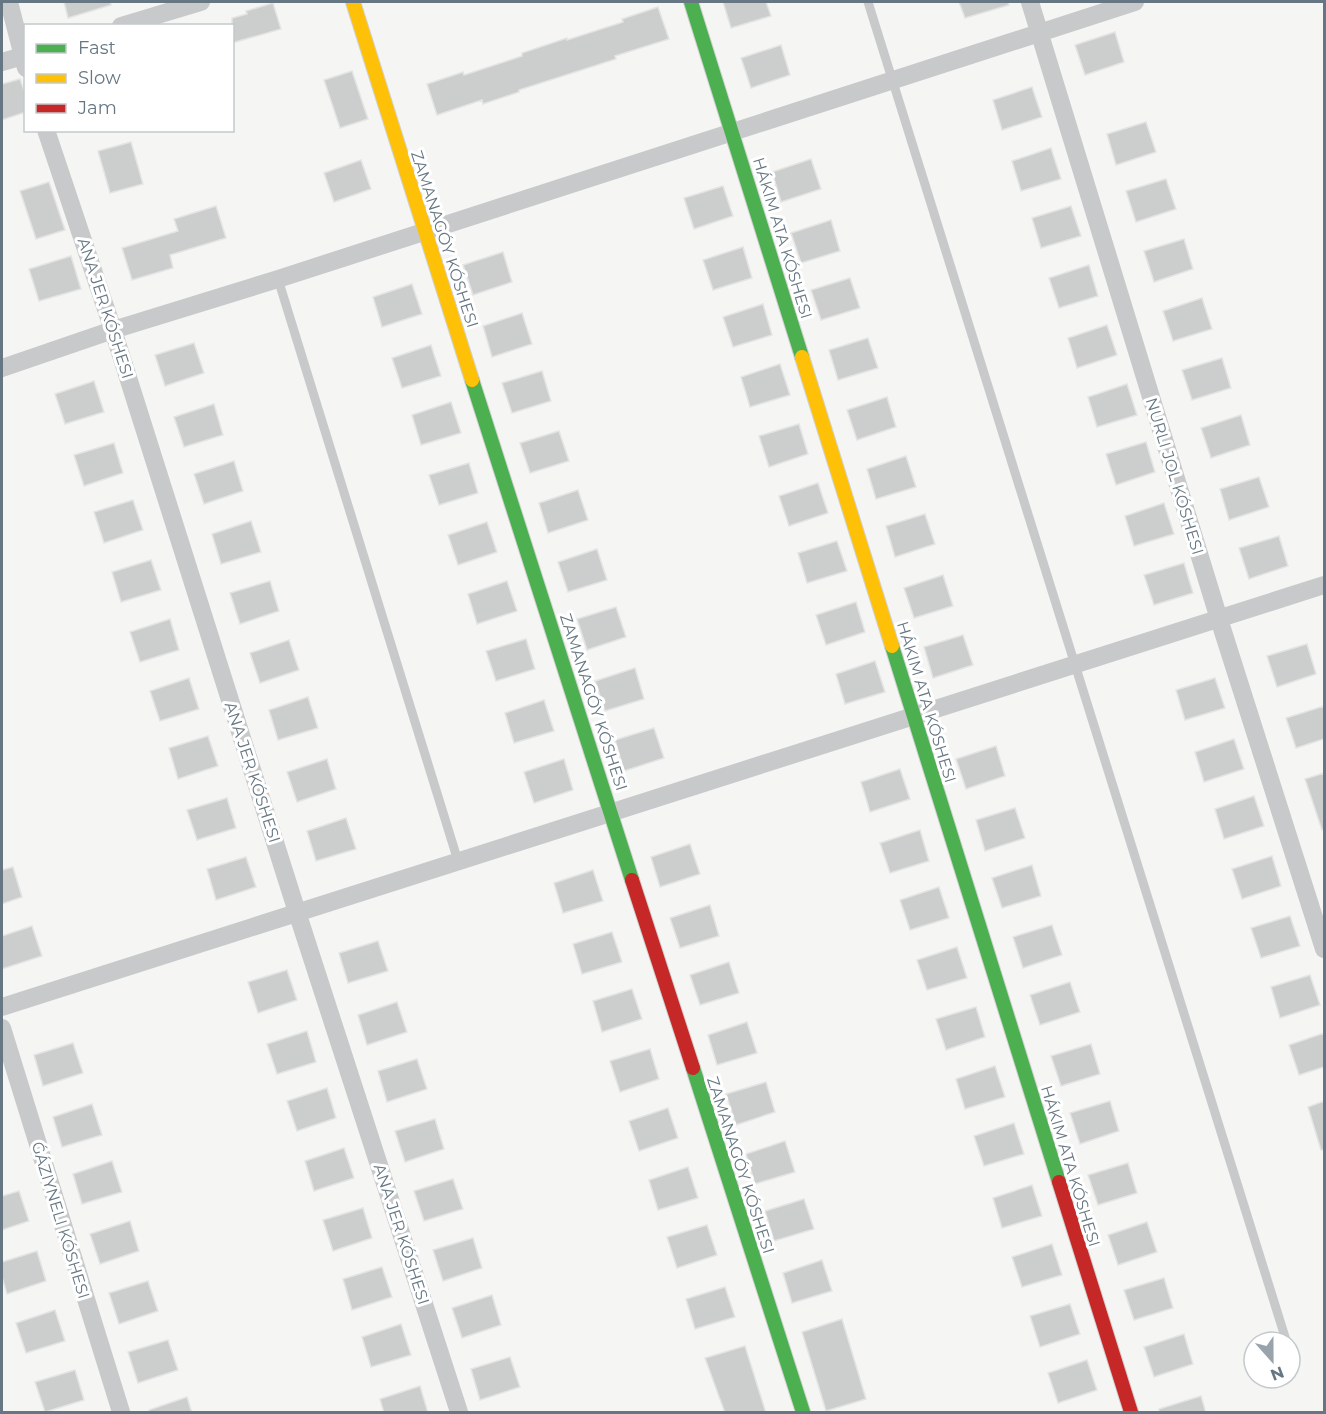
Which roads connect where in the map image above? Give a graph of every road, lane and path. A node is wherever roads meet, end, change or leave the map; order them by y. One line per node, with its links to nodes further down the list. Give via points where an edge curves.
1 (9, 2): 10 (street)
2 (201, 2): 8 (street)
3 (353, 2): 15 (street, ZAMANAGÓY KÓSHESI)
4 (691, 2): 14 (street, HÁKIM ATA KÓSHESI)
5 (868, 2): 12 (lane)
6 (1030, 2): 9 (street)
7 (1135, 2): 9 (street)
8 (128, 24)
9 (1039, 33): 12 (street); 20 (street)
10 (24, 59): 11 (street)
11 (2, 62)
12 (892, 80): 14 (street); 21 (lane)
13 (47, 132): 17 (street, ANA JER KÓSHESI)
14 (732, 132): 15 (street); 22 (street, HÁKIM ATA KÓSHESI)
15 (425, 232): 16 (street); 23 (street, ZAMANAGÓY KÓSHESI)
16 (278, 279): 17 (street); 24 (lane)
17 (113, 330): 18 (street); 25 (street, ANA JER KÓSHESI)
18 (2, 368)
19 (1324, 585): 20 (street)
20 (1219, 619): 21 (street); 26 (street)
21 (1075, 665): 22 (street); 29 (lane)
22 (915, 716): 23 (street); 33 (street, HÁKIM ATA KÓSHESI)
23 (612, 812): 24 (street); 32 (street, ZAMANAGÓY KÓSHESI)
24 (458, 861): 25 (street)
25 (297, 912): 27 (street); 31 (street, ANA JER KÓSHESI)
26 (1324, 949)
27 (2, 1007)
28 (2, 1028): 30 (street, ǴÁZIYNELI KÓSHESI)
29 (1283, 1330)
30 (122, 1413)
31 (459, 1413)
32 (803, 1413)
33 (1131, 1413)

